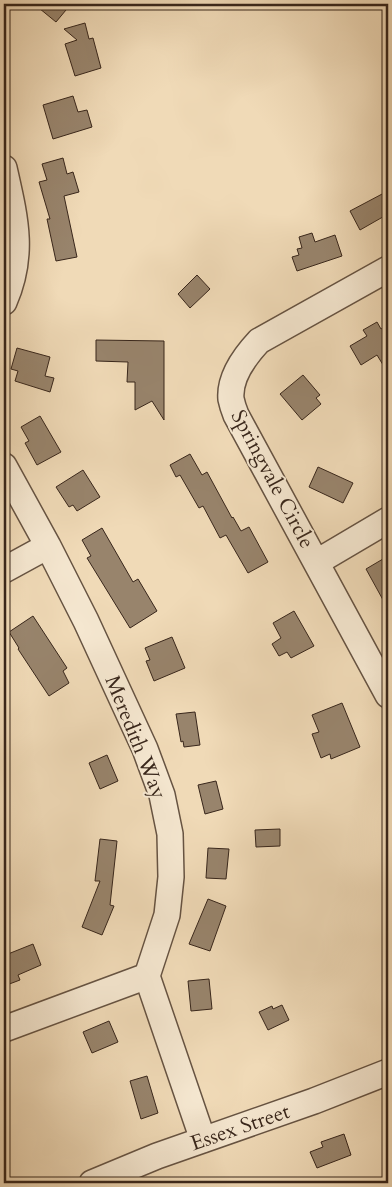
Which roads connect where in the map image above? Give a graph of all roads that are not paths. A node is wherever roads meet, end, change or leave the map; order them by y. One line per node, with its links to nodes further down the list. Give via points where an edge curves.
1 (4, 168): 3 (street, via 16,228 17,253)
2 (388, 269): 7 (street, Springvale Circle, via 259,341 246,355 235,376 231,397 236,415)
3 (4, 302)
4 (4, 466): 6 (street, Meredith Way)
5 (388, 520): 7 (street)
6 (48, 546): 8 (street); 10 (street, Meredith Way, via 145,749 162,795 170,834 171,877 167,915)
7 (317, 562): 9 (street, Springvale Circle)
8 (4, 570)
9 (388, 695)
10 (147, 976): 11 (street); 13 (street)
11 (4, 1029)
12 (388, 1072): 13 (street, Essex Street)
13 (203, 1140): 14 (street, Essex Street)
14 (92, 1183)

